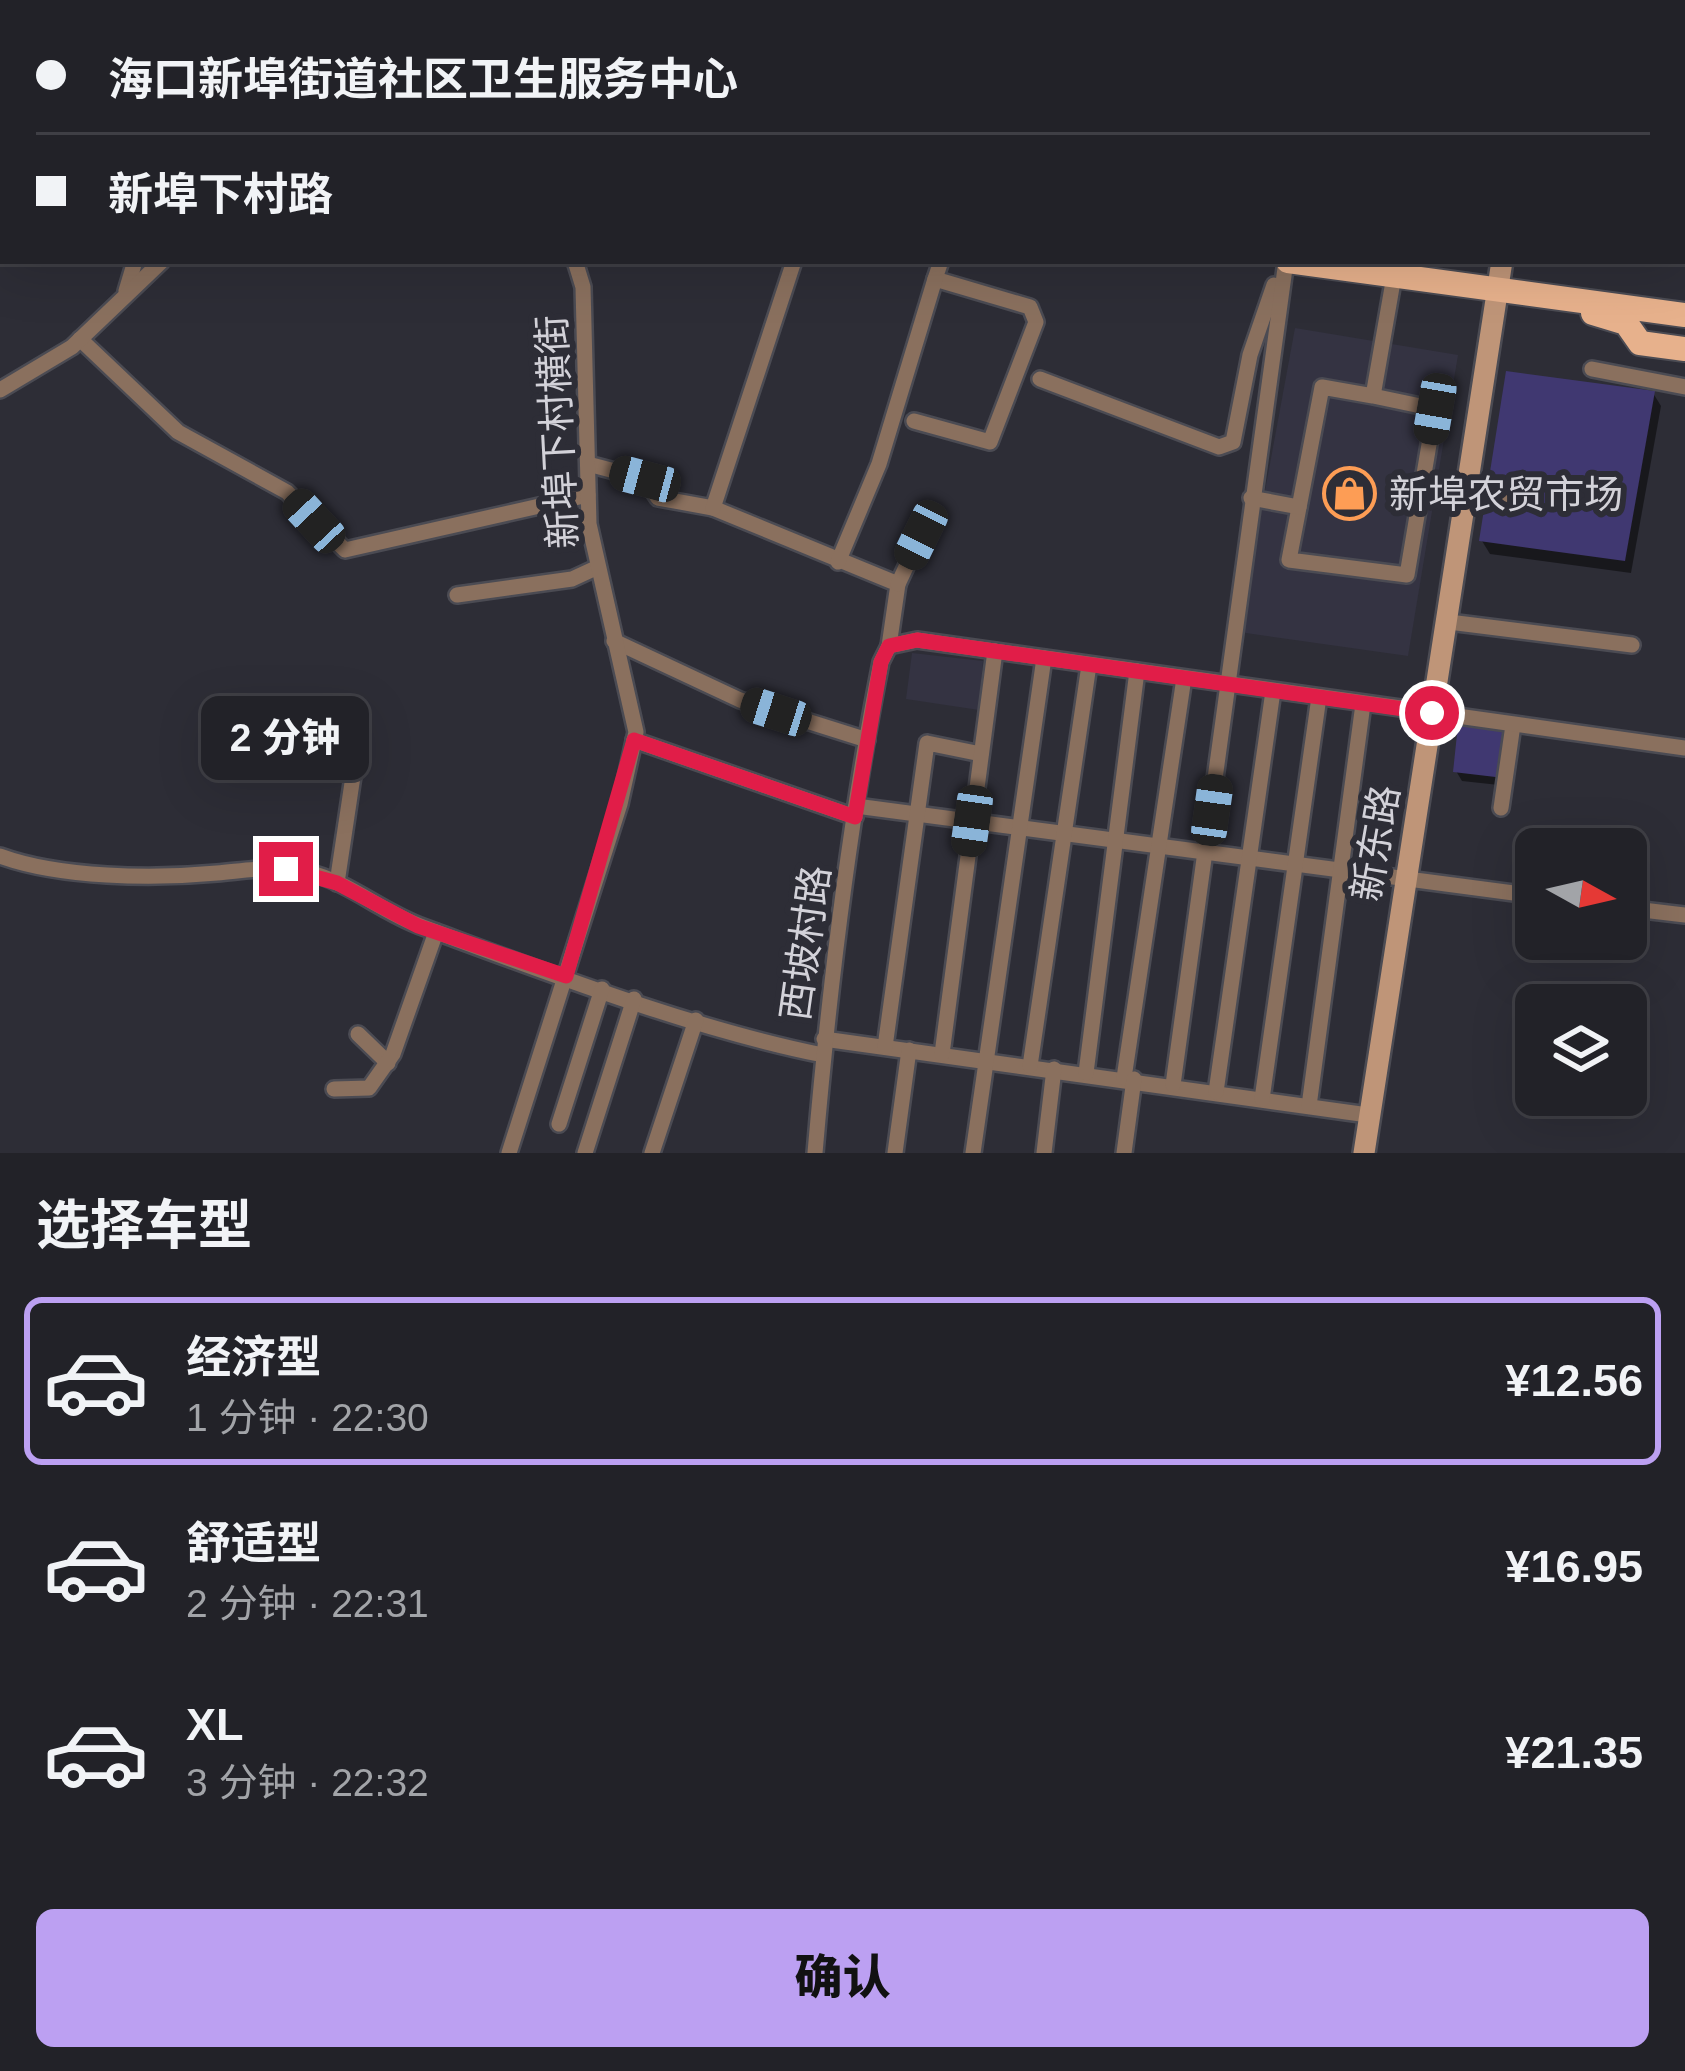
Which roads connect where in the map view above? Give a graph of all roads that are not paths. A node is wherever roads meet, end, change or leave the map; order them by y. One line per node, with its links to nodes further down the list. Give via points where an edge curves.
1 (134, 264): 13 (street)
2 (159, 264): 13 (street)
3 (576, 264): 25 (street, 新埠下村横街)
4 (793, 264): 30 (street)
5 (940, 264): 11 (street)
6 (1284, 264): 20 (street, via 1264,305 1233,442 1220,447)
7 (1286, 264): 28 (street)
8 (1309, 264): 10 (main road)
9 (1502, 264): 12 (street, 新东路)
10 (1394, 276): 12 (main road); 23 (street)
11 (935, 279): 24 (street, via 1030,307 1036,322 990,442); 33 (street, via 879,464)
12 (1499, 290): 14 (main road); 16 (main road, via 1525,303 1606,315 1626,323); 27 (street, 新东路)
13 (125, 294): 15 (street)
14 (1685, 315)
15 (80, 339): 22 (street); 26 (street, via 178,432 286,492 345,550)
16 (1640, 343): 17 (main road); 19 (street)
17 (1685, 350)
18 (1592, 369): 19 (street)
19 (1628, 376): 21 (street)
20 (1040, 379)
21 (1685, 387)
22 (0, 390)
23 (1373, 396): 31 (street, via 1322,387); 31 (street, via 1435,409 1407,575 1289,560)
24 (914, 421)
25 (588, 464): 26 (street, 新埠下村横街); 30 (street, via 645,479 658,498)
26 (588, 494): 34 (street, 新埠下村横街)
27 (1470, 494): 29 (street); 37 (street, 新东路)
28 (1251, 499): 31 (street); 46 (street)
29 (1505, 500)
30 (713, 508): 33 (street)
31 (1299, 508)
32 (921, 535): 35 (street, 西坡村路)
33 (838, 562): 35 (street)
34 (598, 567): 36 (street, via 572,579); 38 (street, 新埠下村横街)
35 (898, 584): 40 (street, 西坡村路)
36 (457, 595)
37 (1449, 622): 39 (street); 50 (street, 新东路)
38 (614, 641): 52 (street, 新埠下村横街); 53 (street, via 740,700)
39 (1632, 645)
40 (889, 646): 41 (street, via 917,640); 53 (street, 西坡村路)
41 (995, 651): 42 (street); 55 (street)
42 (1044, 658): 43 (street); 61 (street)
43 (1089, 664): 44 (street); 62 (street)
44 (1137, 671): 45 (street); 63 (street)
45 (1184, 678): 46 (street); 64 (street)
46 (1230, 685): 47 (street); 65 (street)
47 (1273, 691): 48 (street); 67 (street)
48 (1319, 697): 49 (street); 68 (street)
49 (1363, 704): 50 (street); 69 (street)
50 (1432, 713): 51 (street); 70 (street, 新东路)
51 (1513, 724): 54 (street); 57 (street)
52 (634, 740): 58 (street); 76 (street, 新埠下村横街)
53 (867, 740): 58 (street, 西坡村路)
54 (1685, 748)
55 (981, 754): 59 (street, via 927,743); 60 (street)
56 (355, 763): 71 (street)
57 (1501, 808)
58 (856, 811): 59 (street); 81 (street, 西坡村路)
59 (917, 814): 60 (street); 82 (street)
60 (972, 821): 61 (street); 84 (street)
61 (1019, 828): 62 (street); 85 (street)
62 (1064, 834): 63 (street); 87 (street)
63 (1115, 840): 64 (street); 89 (street)
64 (1159, 846): 65 (street); 90 (street)
65 (1206, 852): 67 (street); 91 (street)
66 (0, 856): 71 (street, via 76,872 176,875 260,865)
67 (1249, 858): 68 (street); 93 (street)
68 (1295, 864): 69 (street); 94 (street)
69 (1341, 870): 70 (street); 95 (street)
70 (1406, 879): 72 (street); 96 (street, 新东路)
71 (337, 883): 75 (street)
72 (1515, 893)
73 (1647, 910): 74 (street)
74 (1685, 915)
75 (436, 932): 76 (street); 86 (street)
76 (566, 976): 77 (street); 98 (street, 新埠下村横街)
77 (602, 988): 78 (street); 97 (street)
78 (634, 999): 79 (street); 99 (street)
79 (696, 1020): 81 (street); 100 (street)
80 (358, 1034): 86 (street)
81 (824, 1047): 82 (street); 101 (street, 西坡村路)
82 (885, 1047): 83 (street)
83 (909, 1050): 84 (street); 102 (street)
84 (942, 1054): 85 (street)
85 (985, 1060): 87 (street); 103 (street)
86 (388, 1063): 92 (street, via 369,1088)
87 (1030, 1066): 88 (street)
88 (1054, 1069): 89 (street); 104 (street)
89 (1086, 1073): 90 (street)
90 (1129, 1079): 91 (street); 105 (street)
91 (1173, 1085): 93 (street)
92 (334, 1089)
93 (1216, 1092): 94 (street)
94 (1262, 1099): 95 (street)
95 (1309, 1106): 96 (street)
96 (1368, 1115): 106 (street, 新东路)
97 (560, 1124)
98 (509, 1153)
99 (585, 1153)
100 (652, 1153)
101 (815, 1153)
102 (895, 1153)
103 (973, 1153)
104 (1045, 1153)
105 (1124, 1153)
106 (1364, 1153)

